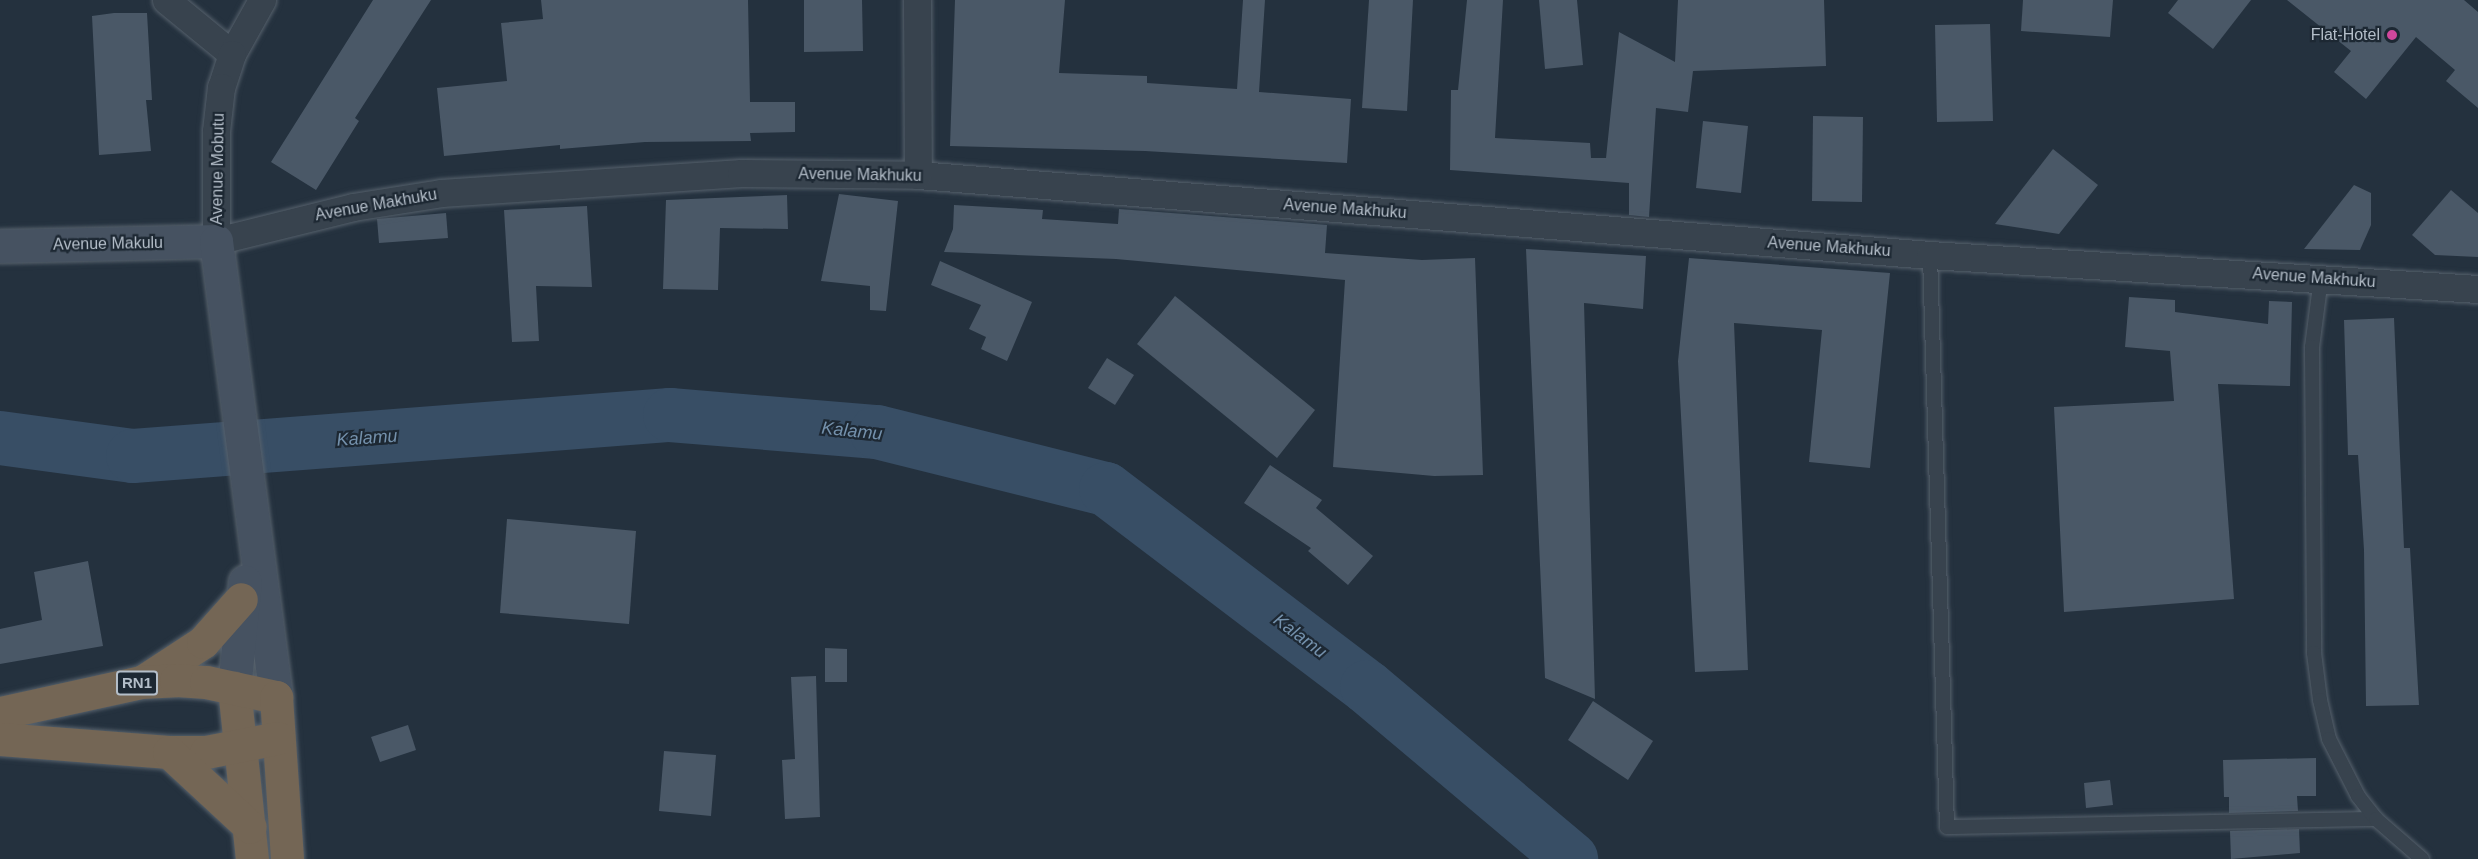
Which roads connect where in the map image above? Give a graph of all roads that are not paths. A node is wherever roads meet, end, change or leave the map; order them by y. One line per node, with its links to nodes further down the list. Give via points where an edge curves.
1 (166, 0): 4 (street)
2 (262, 0): 4 (street, Avenue Mobutu)
3 (917, 0): 5 (street)
4 (232, 54): 6 (street, Avenue Mobutu, via 221,87 216,131)
5 (918, 175): 6 (street, Avenue Makhuku, via 741,173 441,193 353,207); 8 (street, Avenue Makhuku)
6 (216, 240): 7 (main road, Avenue Makulu); 11 (main road)
7 (0, 246)
8 (1930, 255): 9 (street, Avenue Makhuku); 21 (lane, via 1947,827)
9 (2321, 278): 10 (street, Avenue Makhuku); 21 (lane, via 2312,347 2314,653 2329,739 2340,767)
10 (2478, 289)
11 (253, 533): 12 (main road); 15 (main road, via 260,560)
12 (241, 599): 13 (highway, via 203,642); 14 (main road)
13 (141, 682): 14 (highway, RN1, via 176,680); 16 (highway, RN1)
14 (234, 688): 15 (highway, RN1); 19 (highway)
15 (276, 697): 17 (highway)
16 (0, 713)
17 (278, 738): 19 (highway); 24 (highway)
18 (0, 739): 20 (highway)
19 (237, 745): 20 (highway, via 206,752); 22 (highway)
20 (169, 752): 22 (highway)
21 (2376, 819): 25 (lane)
22 (250, 827): 23 (highway)
23 (252, 859)
24 (287, 859)
25 (2422, 859)

